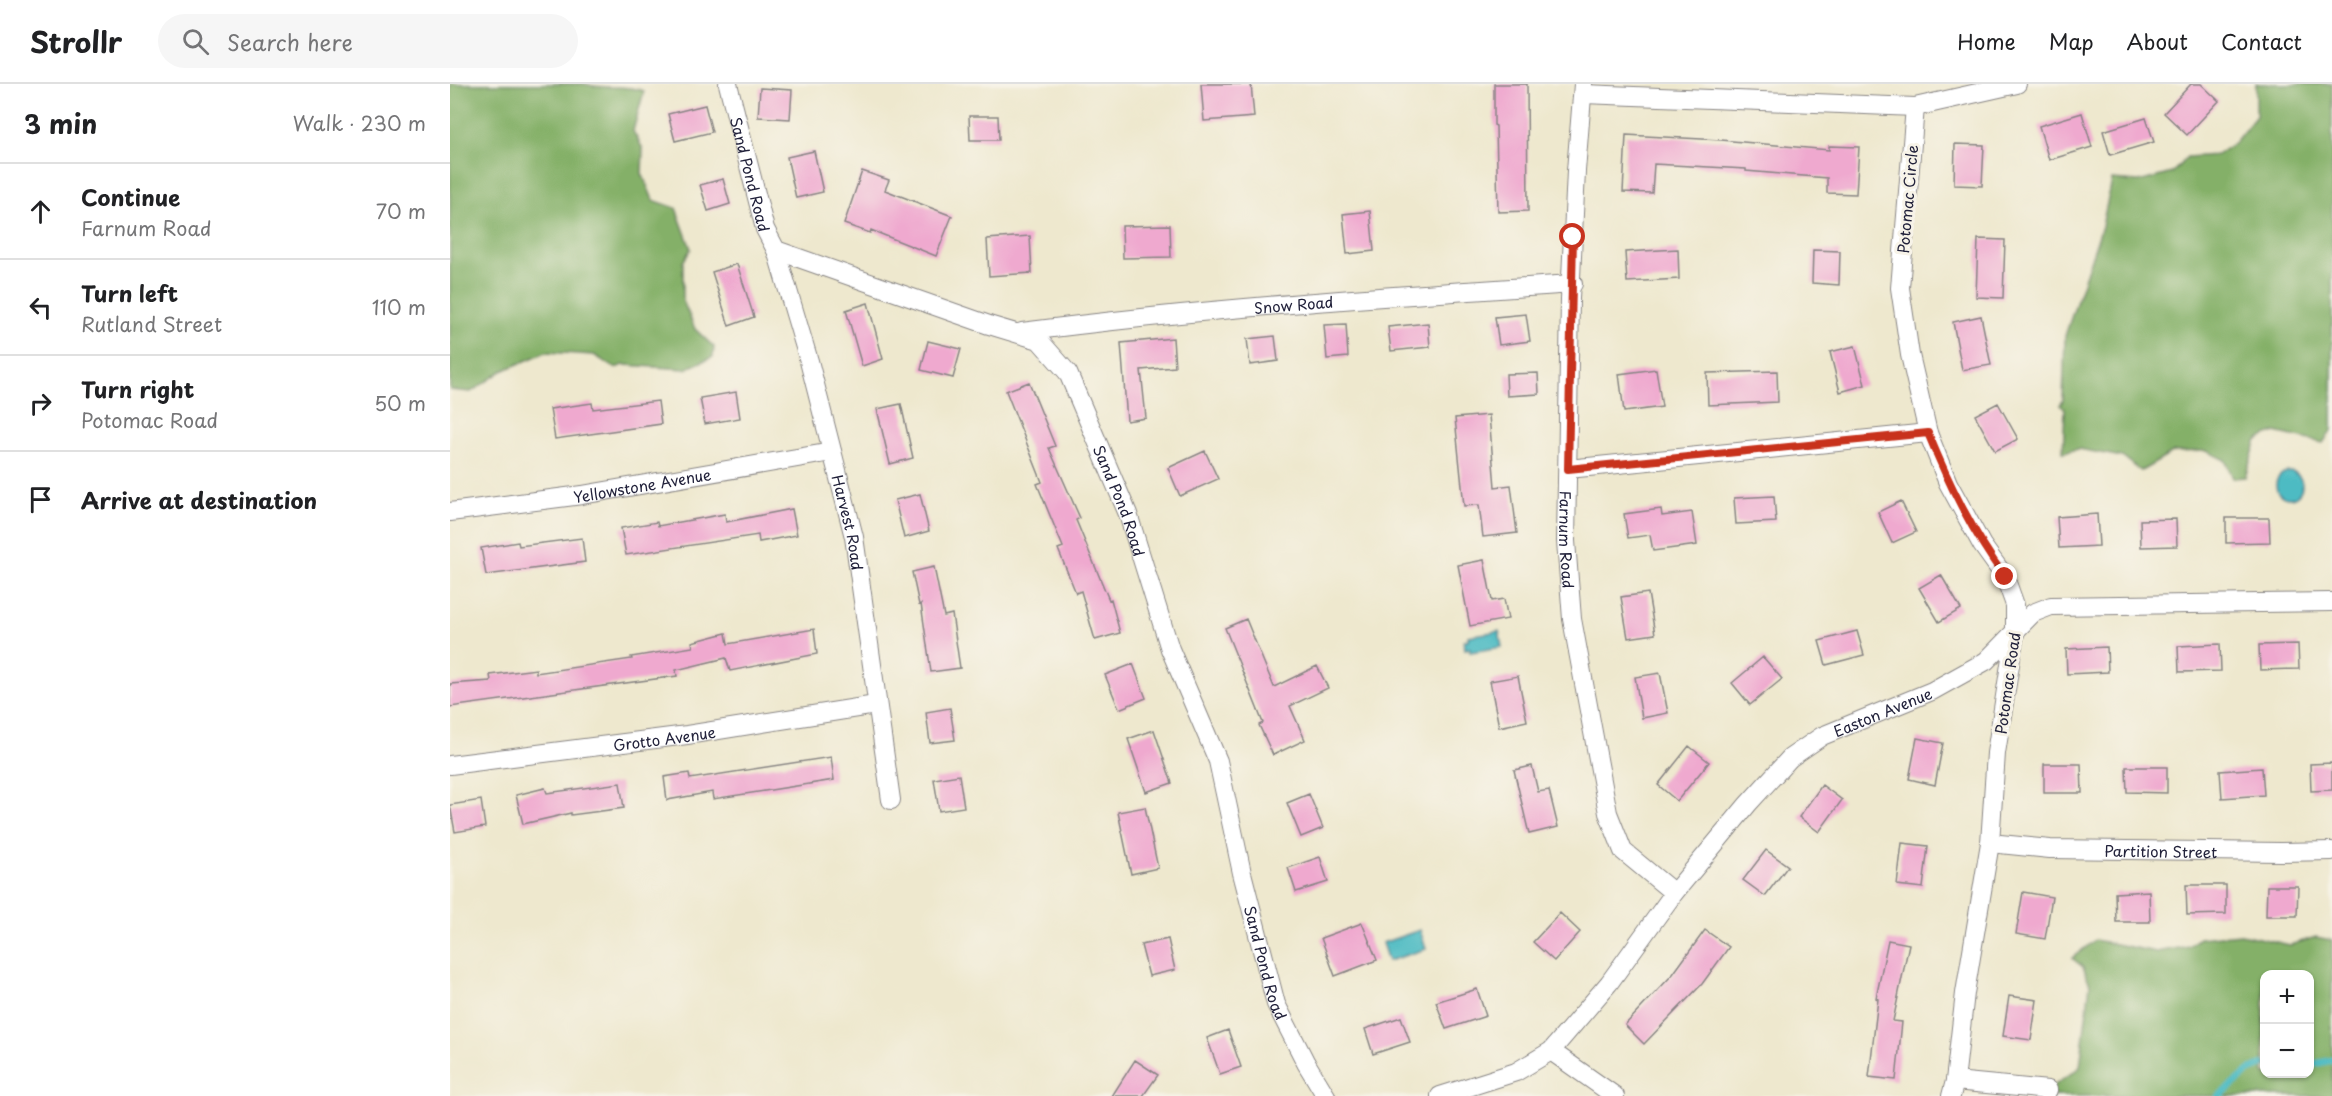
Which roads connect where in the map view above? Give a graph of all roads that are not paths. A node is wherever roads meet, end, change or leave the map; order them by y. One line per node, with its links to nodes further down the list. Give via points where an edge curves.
1 (728, 84): 5 (street, Sand Pond Road, via 765,229)
2 (2017, 84): 4 (street)
3 (1583, 89): 4 (street); 6 (street, Farnum Road, via 1575,182)
4 (1915, 107): 7 (street, Potomac Circle)
5 (776, 250): 8 (street, Sand Pond Road); 10 (street, Harvest Road)
6 (1573, 284): 8 (street, Snow Road, via 1282,303); 11 (street, Farnum Road)
7 (1900, 290): 9 (street, Potomac Road)
8 (1015, 333): 24 (street, Sand Pond Road, via 1039,340 1068,373 1116,483 1170,649 1218,761 1276,1004)
9 (1928, 433): 11 (street); 14 (street, Potomac Road, via 1948,483 1982,545 2005,577 2015,604)
10 (832, 452): 12 (street, Yellowstone Avenue, via 582,495); 15 (street, Harvest Road, via 854,537)
11 (1568, 469): 20 (street, Farnum Road, via 1566,541 1572,620 1608,813 1623,851)
12 (450, 512)
13 (2332, 602): 14 (street, Easton Avenue, via 2051,606 2033,613)
14 (2016, 633): 18 (street, Potomac Road, via 1996,753); 20 (street, Easton Avenue, via 1986,661 1932,691 1822,736 1790,758)
15 (876, 705): 16 (street, Grotto Avenue, via 687,735); 17 (street, Harvest Road)
16 (450, 765)
17 (891, 800)
18 (1990, 843): 19 (street, Partition Street, via 2050,849); 22 (street, Potomac Road)
19 (2332, 851)
20 (1674, 893): 21 (street, Easton Avenue, via 1609,983)
21 (1551, 1051): 25 (street, Easton Avenue, via 1516,1072); 26 (street)
22 (1953, 1089): 23 (street)
23 (2049, 1090)
24 (1326, 1096)
25 (1440, 1096)
26 (1615, 1096)

